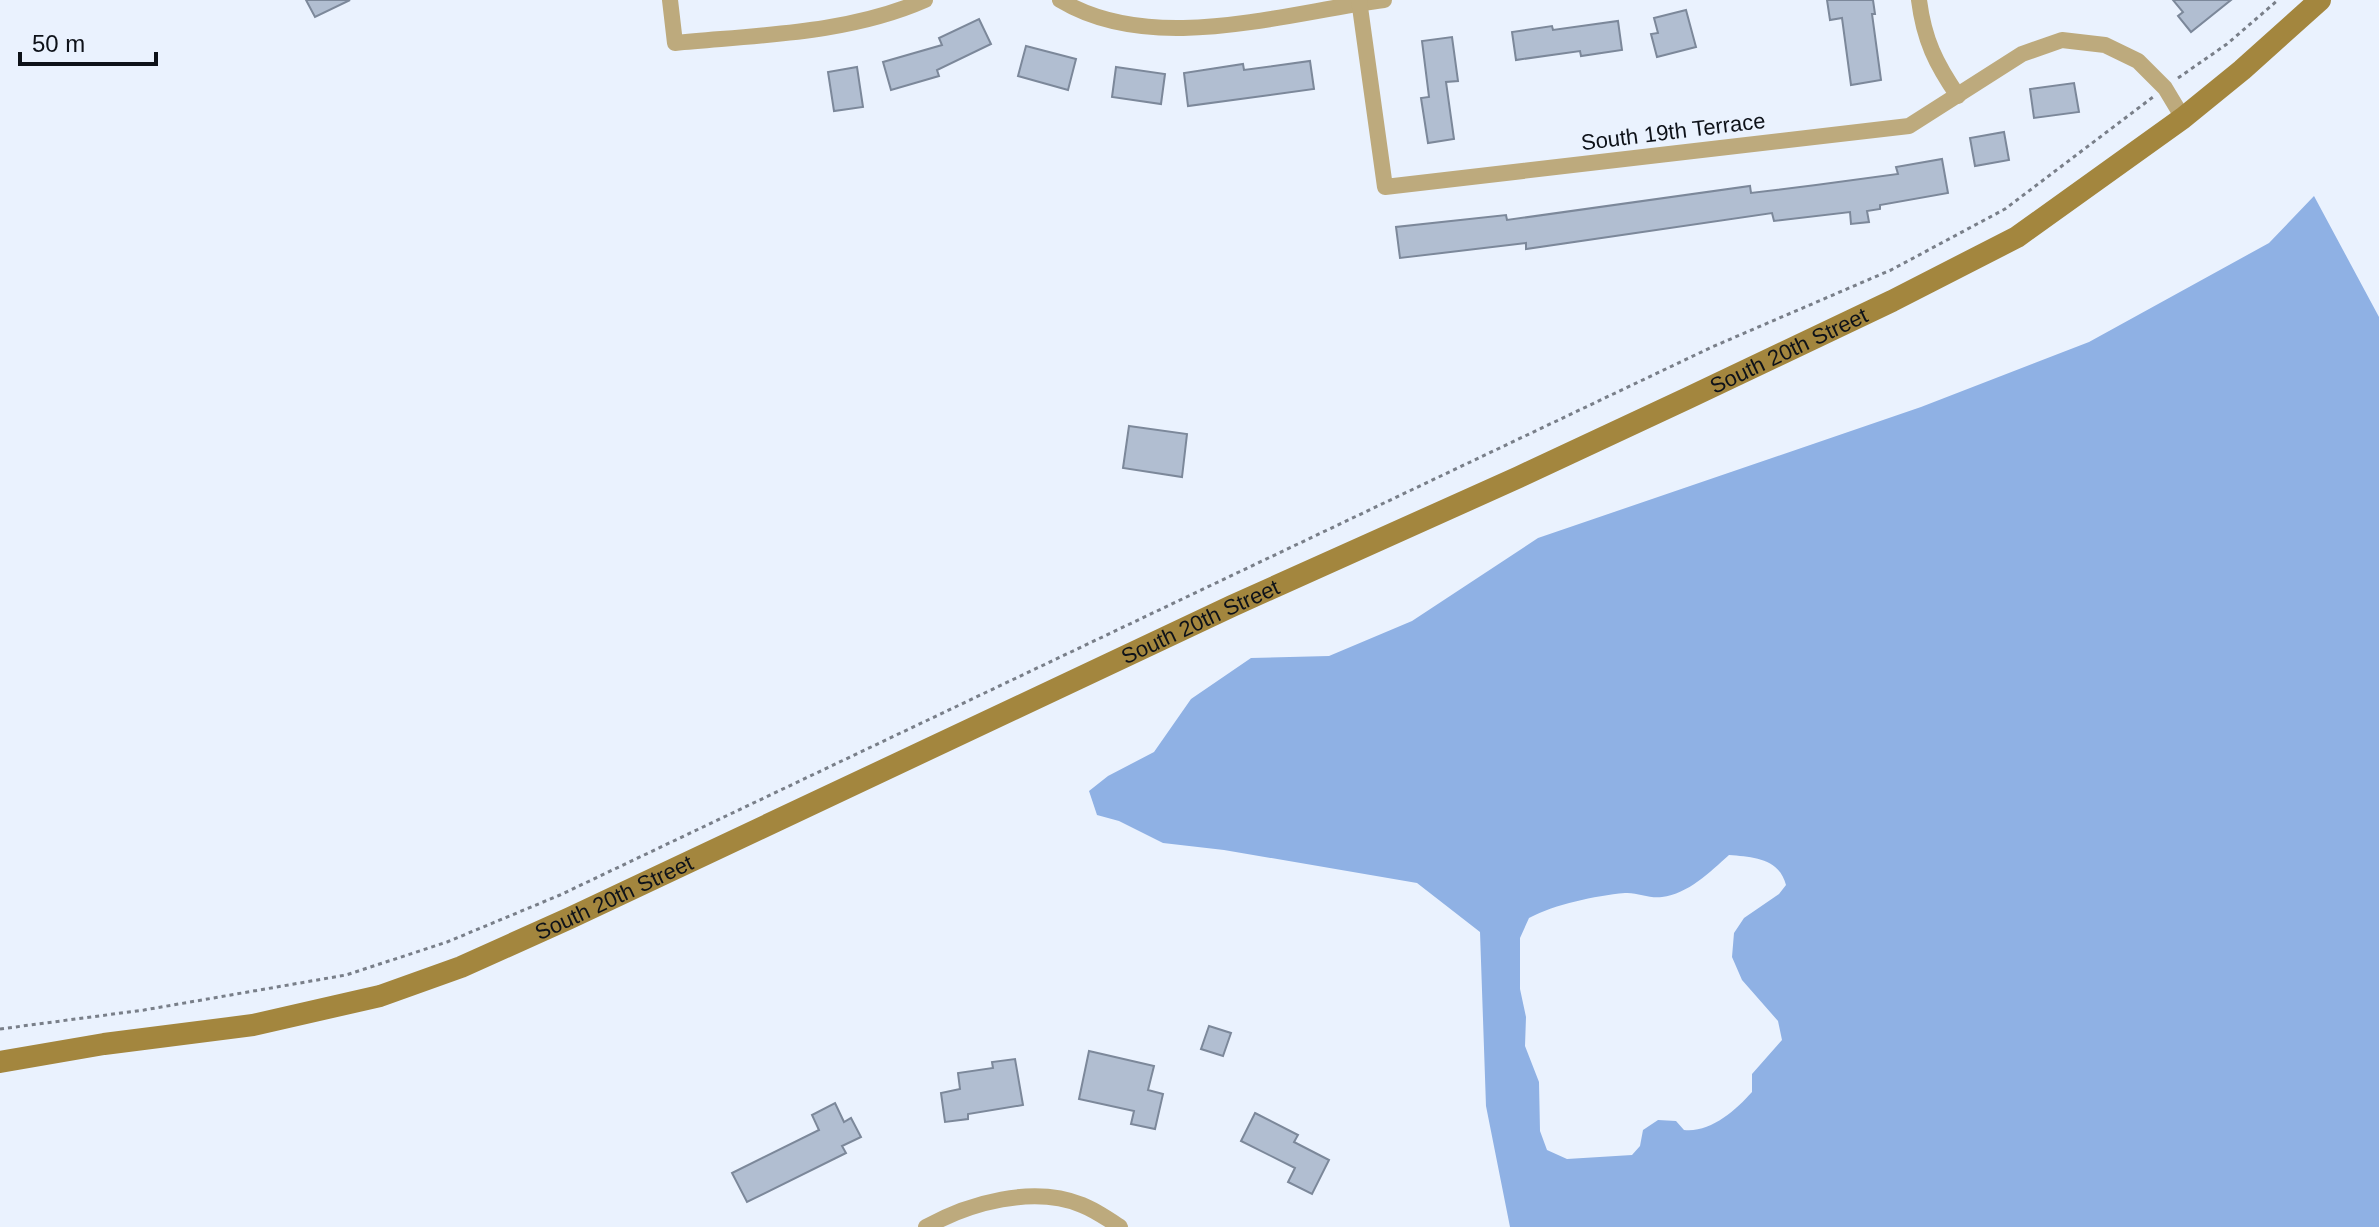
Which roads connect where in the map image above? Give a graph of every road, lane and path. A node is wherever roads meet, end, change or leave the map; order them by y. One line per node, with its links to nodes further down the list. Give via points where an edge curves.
1 (670, 0): 2 (street, via 675,43 833,27)
2 (925, 0)
3 (1060, 0): 8 (street, via 1083,14 1150,29 1218,26)
4 (1384, 0): 8 (street)
5 (1919, 0): 10 (street, via 1936,64)
6 (2278, 0): 9 (path)
7 (2320, 0): 11 (main road, South 20th Street)
8 (1359, 2): 10 (street, South 19th Terrace, via 1385,187 1909,126)
9 (2165, 88): 10 (street, South 19th Terrace, via 2138,61 2105,45 2062,40 2022,54); 11 (street, South 19th Terrace); 12 (path, via 2005,209 1891,270 1712,347 560,895 447,942 346,975)
10 (1958, 96)
11 (2183, 118): 13 (main road, South 20th Street, via 2017,237 1892,301 461,967 380,996 253,1025)
12 (0, 1029)
13 (0, 1062)
14 (926, 1227): 15 (street, via 970,1206 1045,1198 1080,1204)
15 (1120, 1227)

